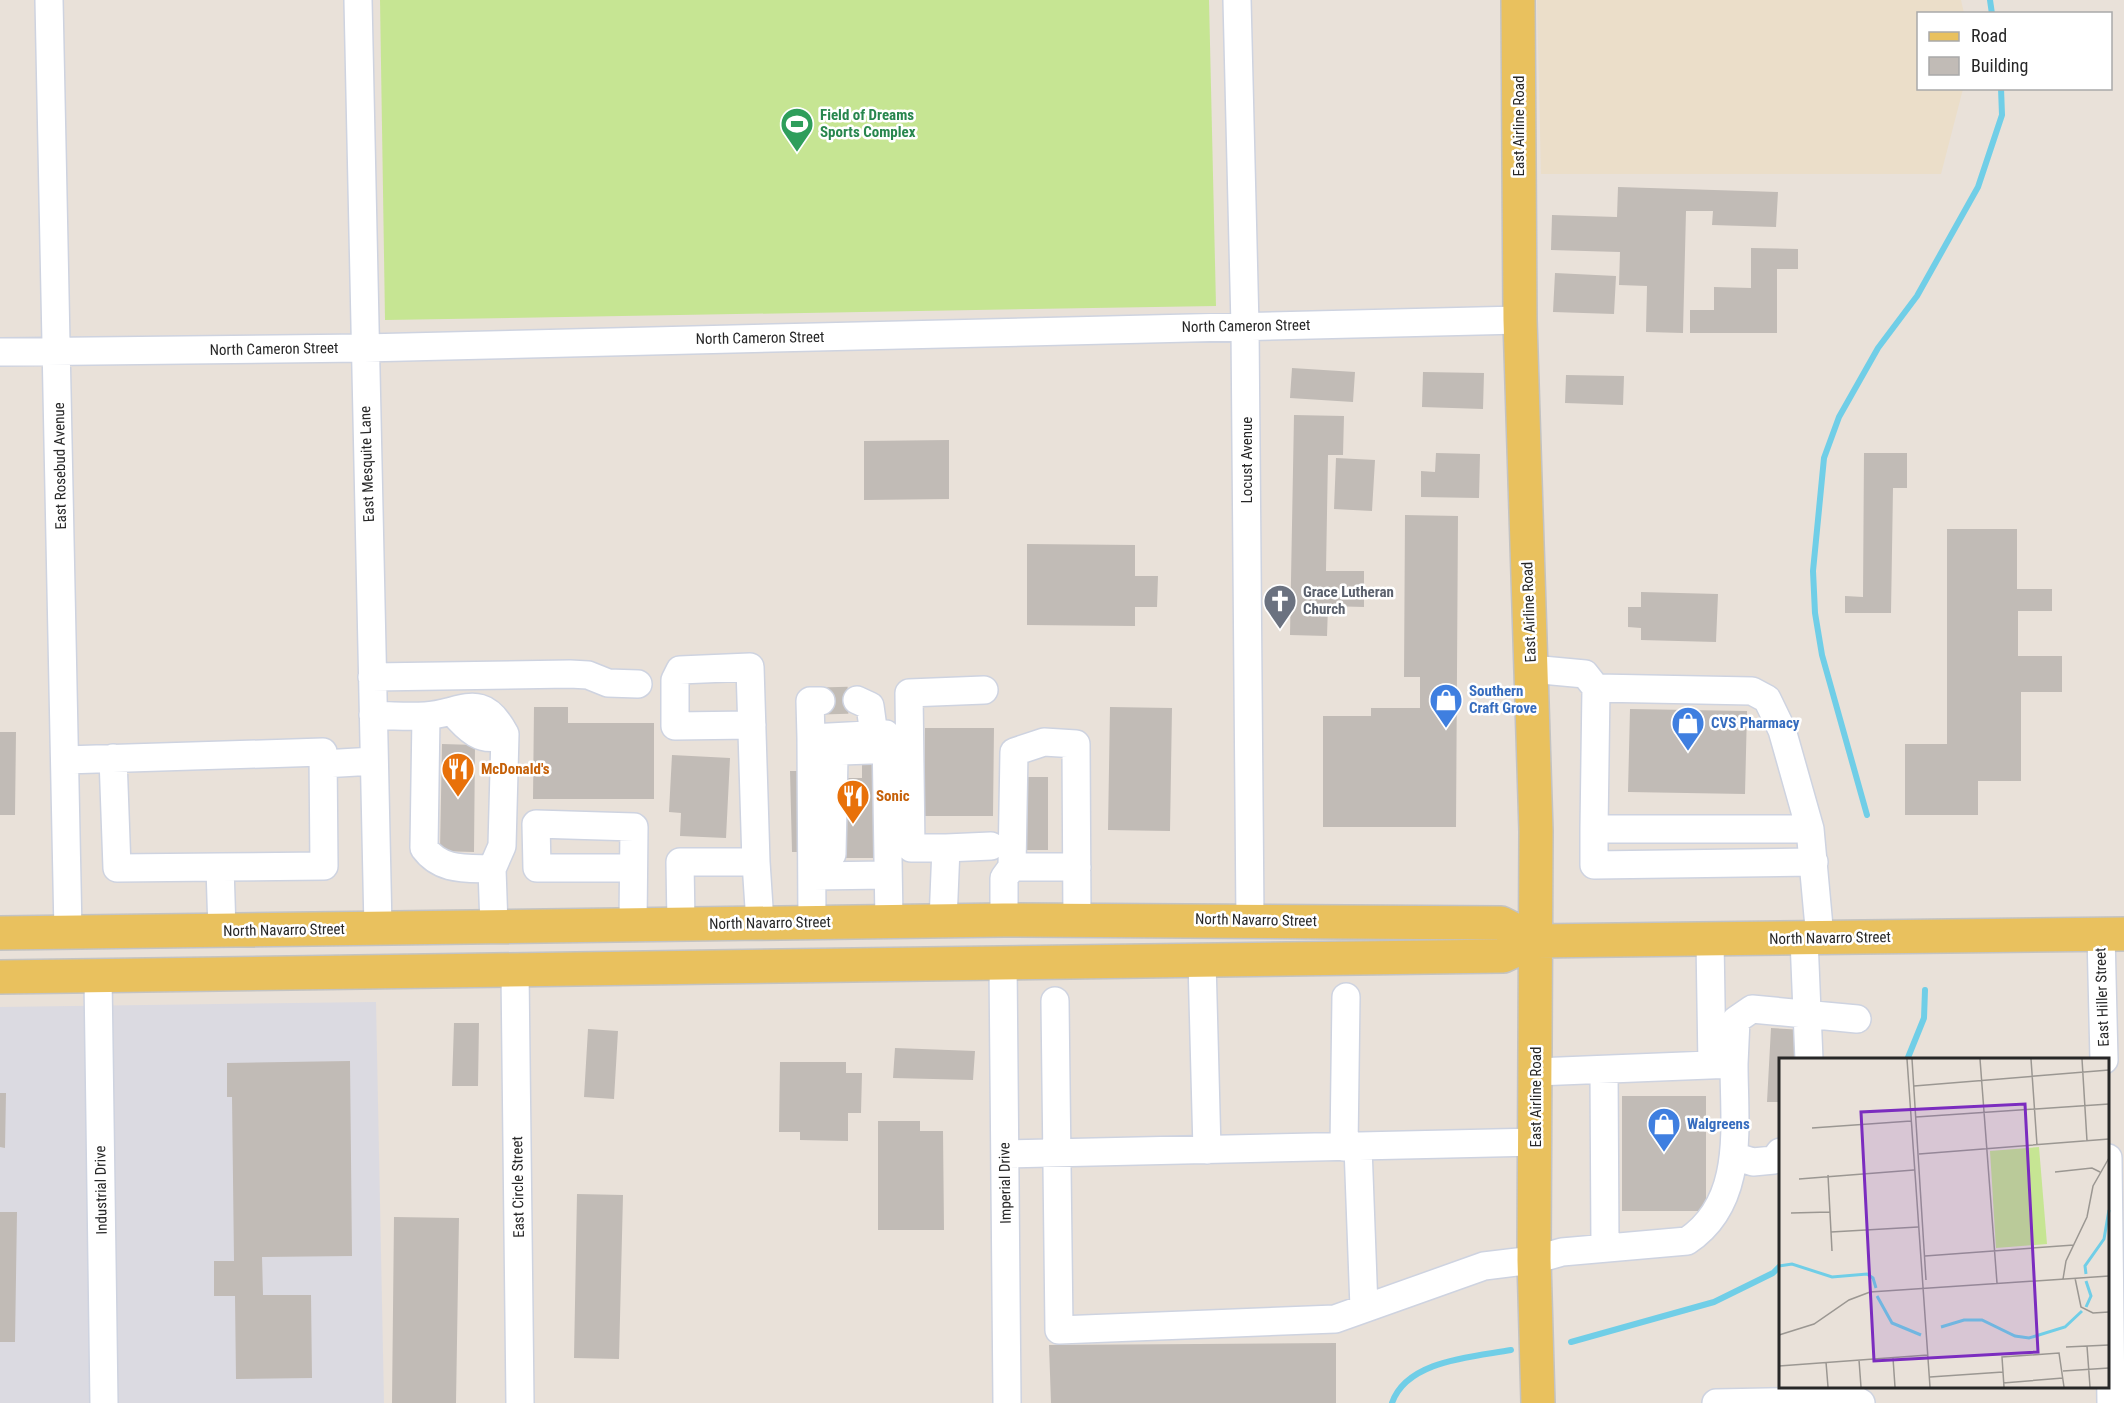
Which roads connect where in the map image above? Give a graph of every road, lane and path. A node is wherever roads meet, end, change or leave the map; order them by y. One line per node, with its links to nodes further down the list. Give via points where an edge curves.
1 (49, 0): 9 (street, East Rosebud Avenue)
2 (358, 0): 7 (street, East Mesquite Lane)
3 (1237, 0): 6 (street, Locust Avenue)
4 (1518, 0): 5 (main road, East Airline Road)
5 (1520, 320): 6 (street, North Cameron Street); 10 (main road, East Airline Road)
6 (1245, 326): 7 (street, North Cameron Street); 41 (street, Locust Avenue)
7 (364, 348): 9 (street, North Cameron Street); 11 (street, East Mesquite Lane)
8 (0, 352): 9 (street, North Cameron Street)
9 (58, 352): 23 (street, East Rosebud Avenue)
10 (1531, 669): 13 (street, via 1585,674); 56 (main road, East Airline Road)
11 (372, 677): 12 (street, via 570,674 588,675 608,683); 17 (street, East Mesquite Lane)
12 (638, 684)
13 (1596, 688): 26 (street); 27 (street, via 1752,691 1767,699 1782,730)
14 (984, 690): 29 (street, via 909,693 911,848)
15 (857, 700): 21 (street, via 870,706)
16 (821, 701): 20 (street, via 810,701)
17 (374, 715): 18 (street); 24 (street, East Mesquite Lane)
18 (426, 716): 36 (street, via 424,848 444,866); 36 (street, via 452,711 476,735 495,739 505,734 502,846)
19 (752, 725): 30 (street)
20 (811, 738): 21 (street); 37 (street)
21 (880, 742): 37 (street, via 841,751 834,757 832,854); 38 (street)
22 (113, 758): 23 (street); 25 (street, via 323,752); 32 (street, via 117,868)
23 (65, 760): 51 (street, East Rosebud Avenue)
24 (374, 761): 25 (street); 49 (street, East Mesquite Lane)
25 (323, 764): 32 (street, via 324,866)
26 (1594, 829): 27 (street); 31 (street, via 1594,865)
27 (1810, 829): 31 (street)
28 (991, 846): 29 (street)
29 (946, 848): 43 (street)
30 (756, 862): 44 (street); 47 (street, via 680,862)
31 (1814, 862): 54 (street)
32 (220, 867): 50 (street)
33 (1012, 867): 34 (street); 34 (street, via 1014,752 1044,742 1076,744); 39 (street, via 1004,878)
34 (1077, 867): 40 (street)
35 (633, 868): 46 (street)
36 (492, 869): 48 (street)
37 (813, 873): 38 (street); 45 (street)
38 (888, 875): 42 (street)
39 (1004, 920): 40 (main road, North Navarro Street); 43 (main road, North Navarro Street)
40 (1077, 920): 41 (main road, North Navarro Street)
41 (1250, 920): 56 (main road, North Navarro Street, via 1501,923)
42 (889, 921): 43 (main road, North Navarro Street); 45 (main road, North Navarro Street)
43 (943, 921)
44 (760, 922): 45 (main road, North Navarro Street); 47 (main road, North Navarro Street)
45 (812, 922)
46 (633, 924): 47 (main road, North Navarro Street); 48 (main road, North Navarro Street)
47 (681, 924)
48 (494, 926): 49 (main road, North Navarro Street); 62 (main road, via 467,945 118,954 106,957)
49 (378, 928): 50 (main road, North Navarro Street)
50 (222, 931): 51 (main road, North Navarro Street)
51 (68, 932): 52 (main road, North Navarro Street); 57 (main road, via 65,946 58,954)
52 (0, 933)
53 (2112, 934): 54 (main road, North Navarro Street); 68 (street, East Hiller Street)
54 (1812, 938): 55 (main road, North Navarro Street); 65 (street)
55 (1710, 940): 56 (main road, North Navarro Street); 69 (street)
56 (1536, 941): 58 (main road, North Navarro Street, via 1503,956); 71 (main road, East Airline Road)
57 (0, 959)
58 (1202, 961): 59 (main road, North Navarro Street); 74 (street)
59 (1003, 962): 60 (main road, North Navarro Street); 77 (street, Imperial Drive)
60 (515, 971): 62 (main road, North Navarro Street); 85 (street, East Circle Street)
61 (0, 977): 62 (main road, North Navarro Street)
62 (98, 977): 84 (street, Industrial Drive)
63 (1346, 997): 73 (street)
64 (1055, 1001): 75 (street)
65 (1809, 1014): 66 (street); 67 (street); 69 (street, via 1752,1009 1737,1020)
66 (1857, 1019)
67 (1809, 1058)
68 (2104, 1058)
69 (1723, 1065): 70 (street); 78 (street)
70 (1604, 1070): 71 (street); 81 (street)
71 (1536, 1072): 72 (main road, East Airline Road)
72 (1536, 1142): 73 (street); 82 (main road, East Airline Road)
73 (1351, 1147): 74 (street); 83 (street)
74 (1207, 1150): 75 (street)
75 (1057, 1153): 77 (street); 83 (street, via 1059,1330 1335,1319)
76 (1779, 1153): 78 (street, via 1774,1160 1753,1162)
77 (1005, 1154): 86 (street, Imperial Drive)
78 (1734, 1156): 81 (street, via 1722,1204 1705,1229 1687,1241)
79 (2109, 1167): 80 (street)
80 (2117, 1238): 90 (street)
81 (1605, 1248): 82 (street, via 1562,1252)
82 (1534, 1260): 83 (street, via 1484,1266); 87 (main road, East Airline Road)
83 (1364, 1308)
84 (104, 1403)
85 (520, 1403)
86 (1007, 1403)
87 (1538, 1403)
88 (1716, 1403): 89 (street)
89 (1861, 1403)
90 (2111, 1403)

